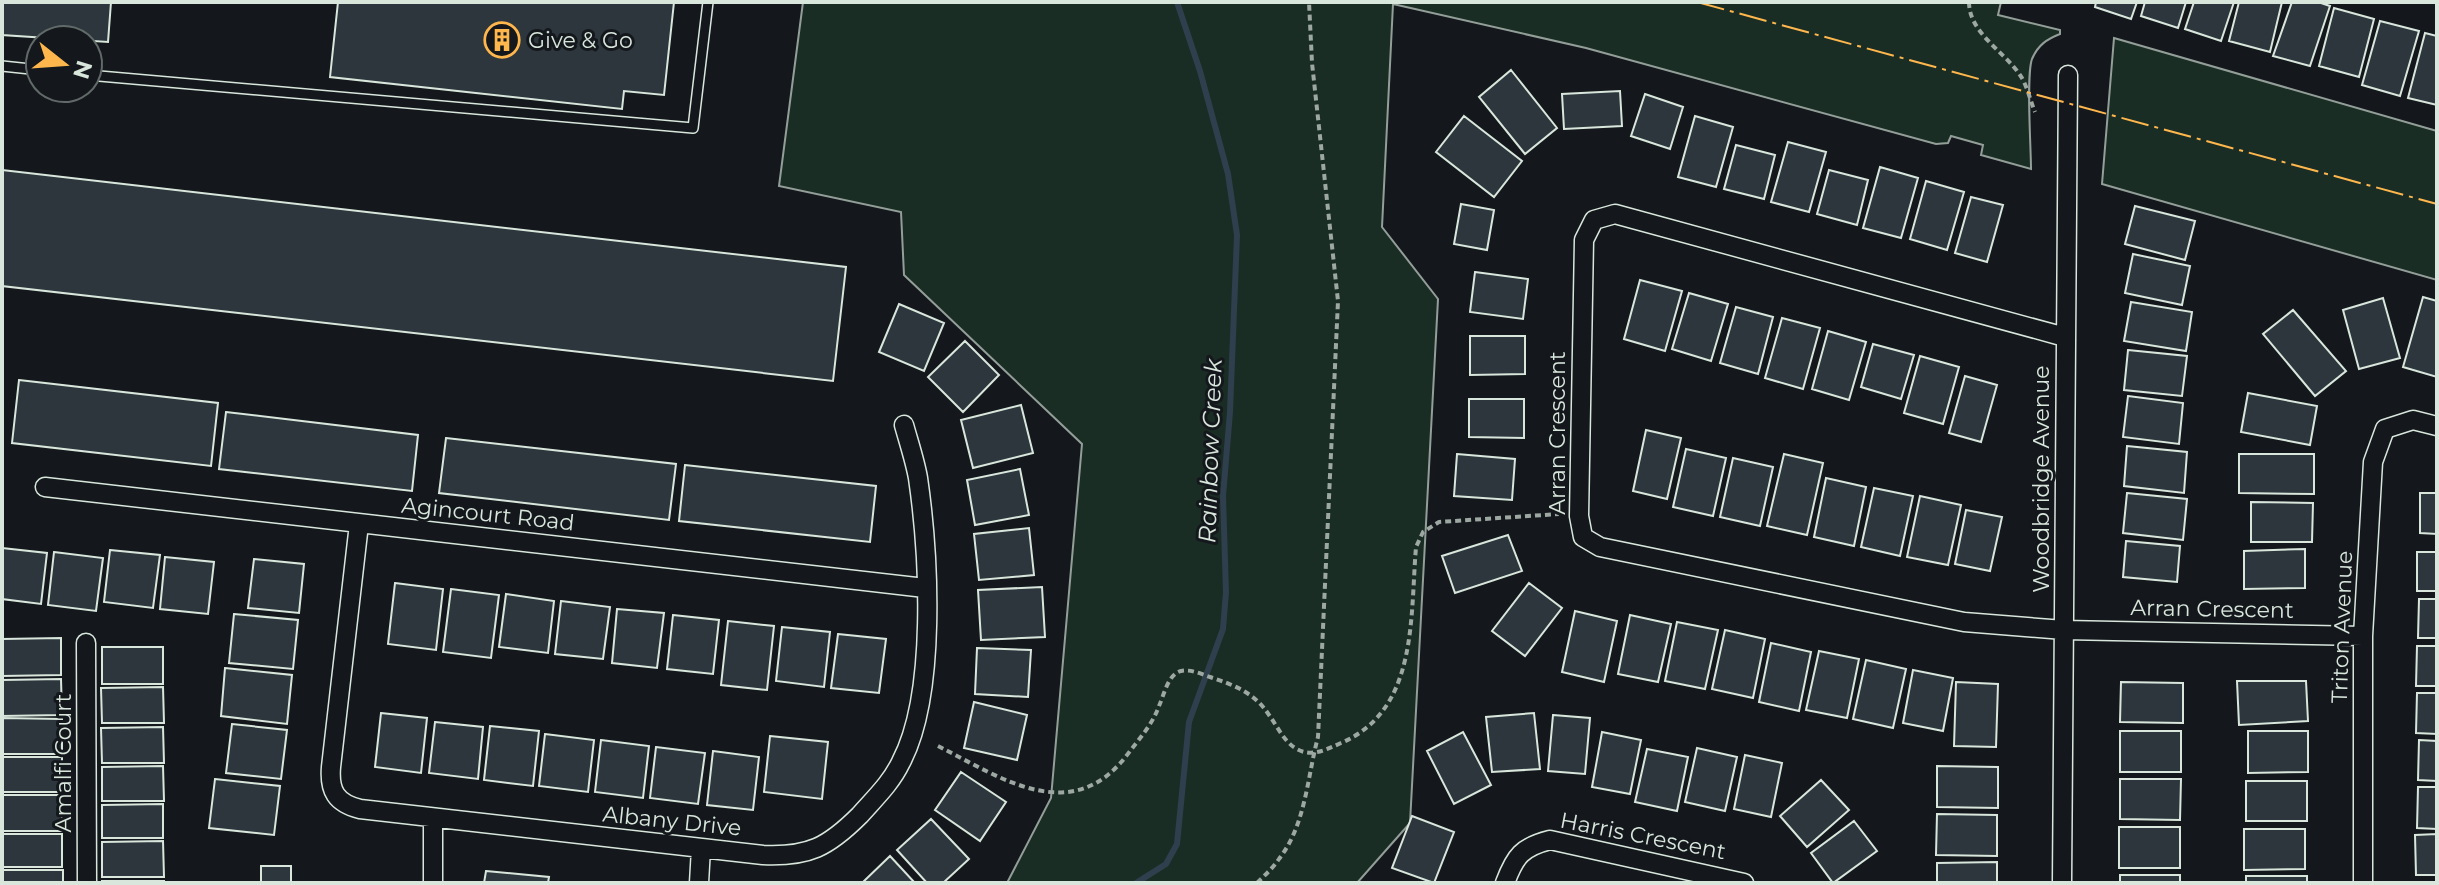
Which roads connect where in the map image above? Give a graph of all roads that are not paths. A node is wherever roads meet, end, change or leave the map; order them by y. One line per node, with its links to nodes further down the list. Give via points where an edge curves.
1 (708, 2): 5 (lane, via 693,128)
2 (2, 66): 3 (lane)
3 (24, 68)
4 (2068, 75): 6 (street, Woodbridge Avenue)
5 (104, 76)
6 (2065, 337): 12 (street, Woodbridge Avenue); 12 (street, Arran Crescent, via 1615,214 1594,220 1584,240 1579,516 1583,537 1600,547 1964,622)
7 (904, 425): 11 (street, Albany Drive, via 917,476)
8 (2437, 426): 13 (street, Triton Avenue, via 2413,420 2385,429 2373,462)
9 (45, 487): 10 (street, Agincourt Road)
10 (359, 524): 11 (street, Agincourt Road); 15 (street, Albany Drive, via 331,788 348,806)
11 (925, 588): 16 (street, Albany Drive, via 926,644 917,713 902,761 887,786 838,835 805,854)
12 (2064, 630): 13 (street, Arran Crescent); 22 (street, Woodbridge Avenue)
13 (2363, 636): 23 (street, Triton Avenue)
14 (86, 643): 17 (street, Amalfi Court)
15 (433, 818): 16 (street, Albany Drive); 18 (street)
16 (701, 848): 19 (street)
17 (87, 883)
18 (433, 883)
19 (699, 883)
20 (1505, 883): 21 (street, Harris Crescent, via 1527,846 1550,840)
21 (1744, 883)
22 (2062, 883)
23 (2363, 883)

